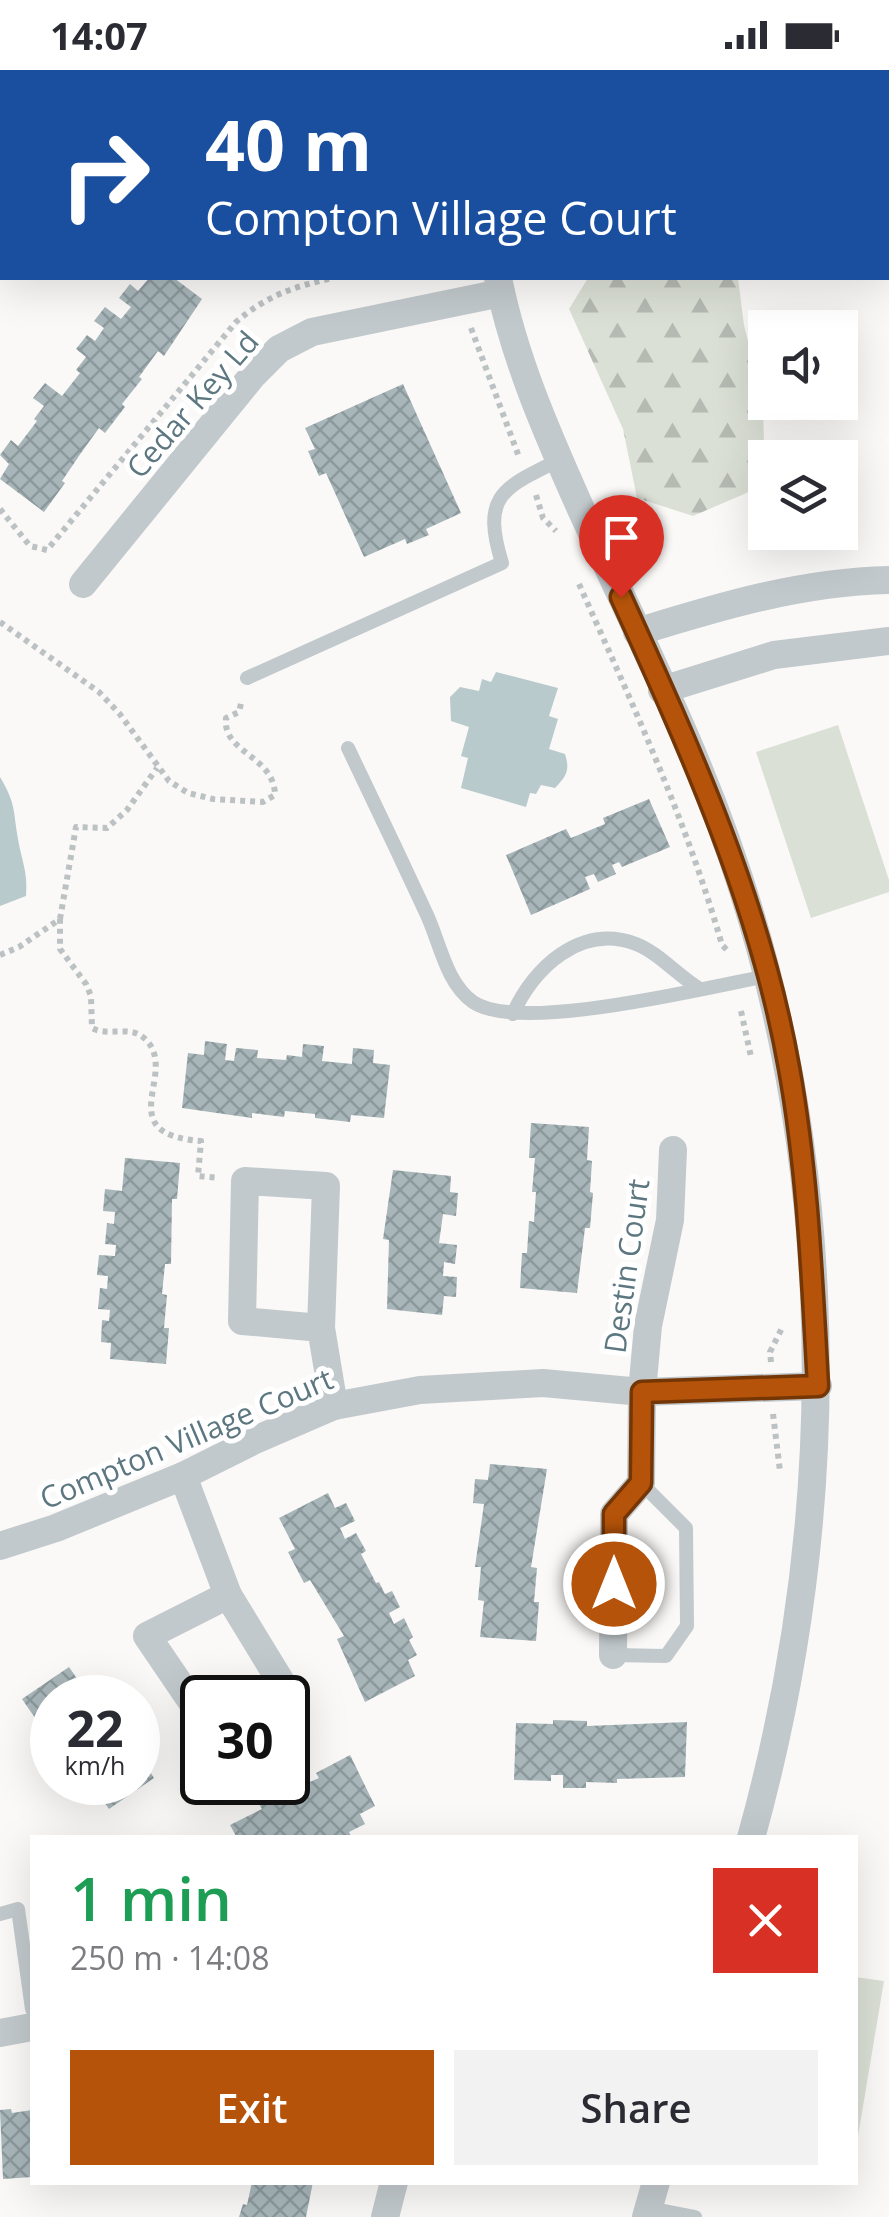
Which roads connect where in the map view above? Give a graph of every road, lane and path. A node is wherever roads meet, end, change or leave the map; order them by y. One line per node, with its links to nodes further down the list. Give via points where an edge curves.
1 (323, 280): 6 (path, via 258,302 236,322 47,550 30,546)
2 (499, 285): 3 (street, Cedar Key Ld); 4 (street)
3 (466, 300): 5 (path, via 471,331); 10 (street, Cedar Key Ld, via 312,332 279,348)
4 (559, 460): 5 (lane); 12 (street)
5 (527, 476): 7 (path); 14 (lane, via 495,502 492,520 502,563)
6 (0, 509)
7 (564, 548)
8 (889, 580): 12 (street, via 777,591)
9 (578, 582): 21 (path, via 678,810)
10 (83, 584)
11 (0, 622): 17 (path, via 99,692)
12 (637, 632): 15 (street)
13 (889, 642): 15 (street, via 774,655)
14 (247, 678): 17 (path, via 239,712 226,718 225,728 275,781 275,795 263,802 213,799 188,793)
15 (662, 690): 20 (street, via 698,766)
16 (348, 748): 23 (lane, via 452,977 475,1004)
17 (157, 768): 18 (path, via 107,828 76,828)
18 (60, 919): 19 (path); 26 (path, via 60,948 91,996 92,1028 141,1035 153,1053 156,1126 176,1139 202,1140 198,1176)
19 (0, 955)
20 (767, 976): 21 (lane); 29 (street, via 807,1191)
21 (734, 982): 22 (lane); 24 (path)
22 (700, 989): 23 (lane); 23 (lane, via 638,945 596,941 552,958)
23 (512, 1014)
24 (753, 1065)
25 (674, 1150): 31 (street, Destin Court, via 670,1220)
26 (245, 1181): 28 (street, via 242,1321); 28 (street, via 326,1186)
27 (782, 1314): 30 (path, via 782,1332 770,1352)
28 (321, 1328): 32 (street)
29 (818, 1386): 30 (street, Compton Village Court); 41 (street, via 801,1608)
30 (772, 1388): 31 (street, Compton Village Court); 34 (path)
31 (642, 1392): 32 (street, Compton Village Court, via 544,1384 420,1390); 35 (street, Destin Court)
32 (334, 1406): 33 (street, Compton Village Court)
33 (183, 1476): 36 (street, Compton Village Court); 37 (street)
34 (781, 1478)
35 (641, 1483): 38 (street, via 614,1514); 38 (lane, via 686,1528 688,1626 666,1656)
36 (0, 1546)
37 (228, 1595): 39 (street); 40 (street, via 146,1636)
38 (613, 1655)
39 (277, 1675)
40 (180, 1686)
41 (752, 1835)
42 (0, 1914): 43 (lane, via 18,1909)
43 (30, 1995)
44 (30, 2027): 45 (street)
45 (0, 2033)
46 (393, 2185): 48 (street)
47 (650, 2202): 49 (lane)
48 (386, 2217)
49 (695, 2217)

